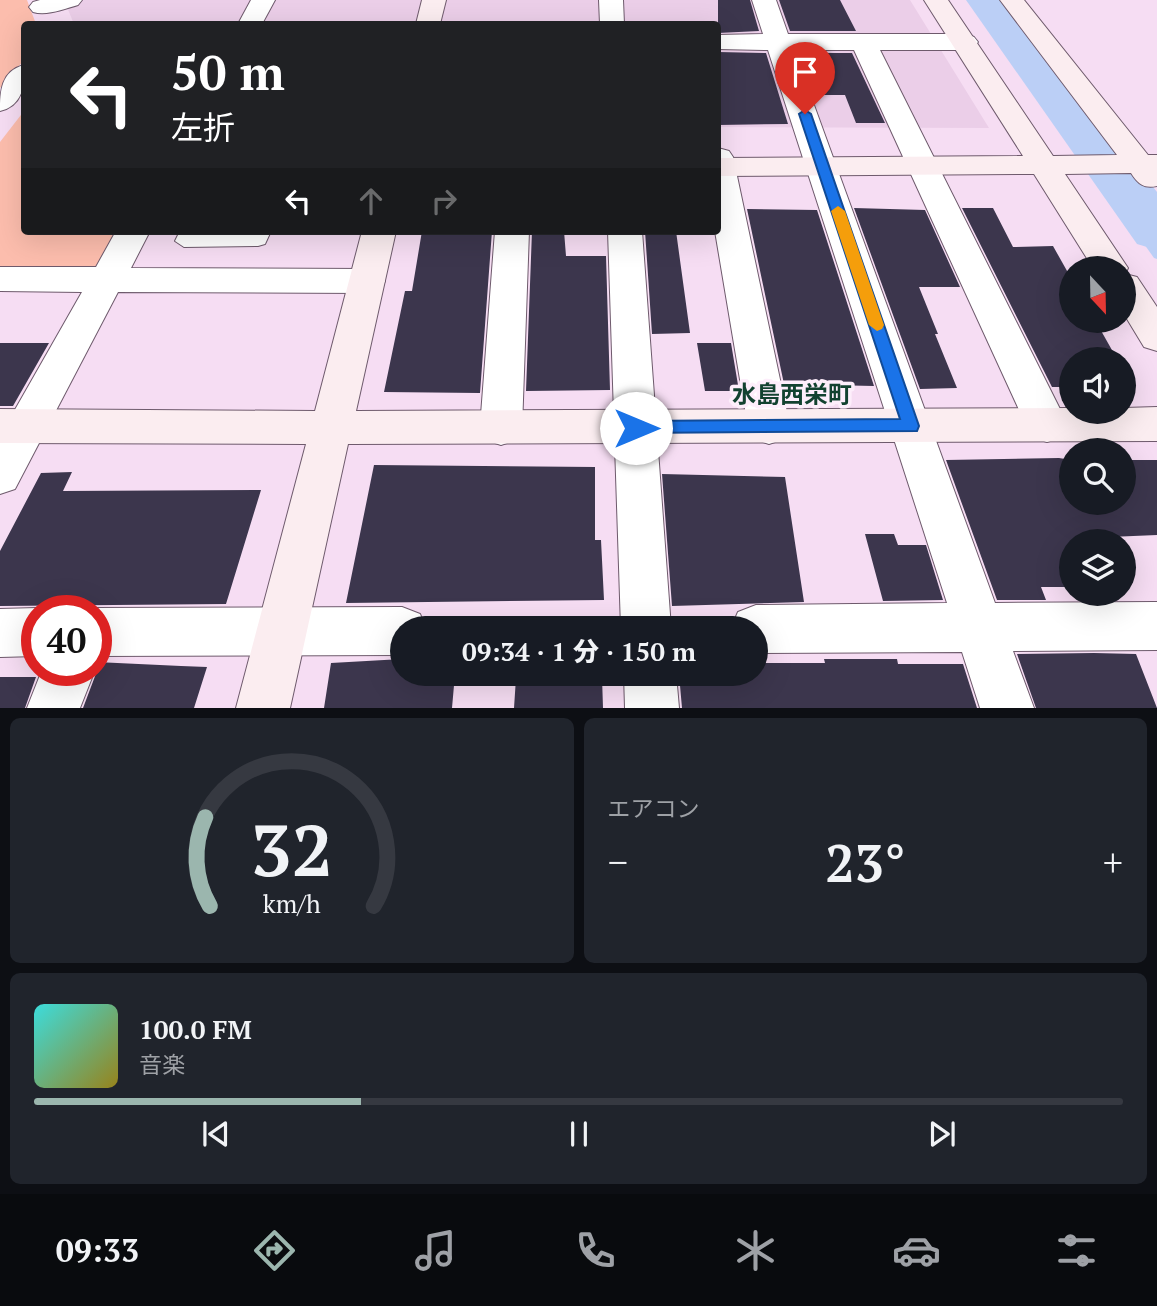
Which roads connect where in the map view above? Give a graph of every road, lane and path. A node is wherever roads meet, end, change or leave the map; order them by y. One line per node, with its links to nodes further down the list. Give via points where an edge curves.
1 (70, 0): 8 (street)
2 (263, 0): 9 (street)
3 (435, 0): 10 (street)
4 (611, 0): 11 (street)
5 (764, 0): 15 (street)
6 (936, 0): 13 (street)
7 (1012, 0): 22 (street)
8 (42, 10)
9 (252, 21)
10 (429, 21)
11 (612, 21)
12 (863, 42): 13 (street); 15 (street); 20 (street)
13 (964, 42): 19 (street)
14 (721, 43): 15 (street)
15 (779, 43): 21 (street)
16 (21, 79): 17 (street)
17 (0, 103)
18 (721, 163): 21 (street)
19 (1044, 164): 20 (street); 22 (street); 30 (street)
20 (921, 165): 21 (street); 37 (street)
21 (822, 166): 39 (street)
22 (1144, 170)
23 (721, 179): 40 (street)
24 (131, 235): 32 (street)
25 (187, 235): 26 (lane, via 184,241 258,240)
26 (260, 235)
27 (378, 235): 33 (street)
28 (512, 235): 42 (street)
29 (625, 235): 43 (street)
30 (1103, 256)
31 (0, 279): 32 (street)
32 (106, 279): 33 (street); 38 (street)
33 (367, 281): 41 (street)
34 (1136, 305): 35 (street)
35 (1157, 337)
36 (1157, 424): 37 (street)
37 (1047, 425): 39 (street)
38 (14, 426): 41 (street); 44 (street)
39 (911, 426): 40 (street); 47 (street)
40 (769, 427): 43 (street)
41 (331, 428): 42 (street); 52 (street)
42 (501, 428): 43 (street)
43 (636, 428): 45 (street)
44 (0, 476)
45 (645, 616)
46 (1157, 626): 47 (street)
47 (980, 628): 48 (street); 59 (street)
48 (768, 629)
49 (390, 631): 52 (street)
50 (21, 632): 53 (street)
51 (112, 632): 52 (street)
52 (281, 632): 57 (street)
53 (0, 633)
54 (62, 686): 56 (street)
55 (651, 686): 58 (street)
56 (53, 708)
57 (263, 708)
58 (652, 708)
59 (1007, 708)

